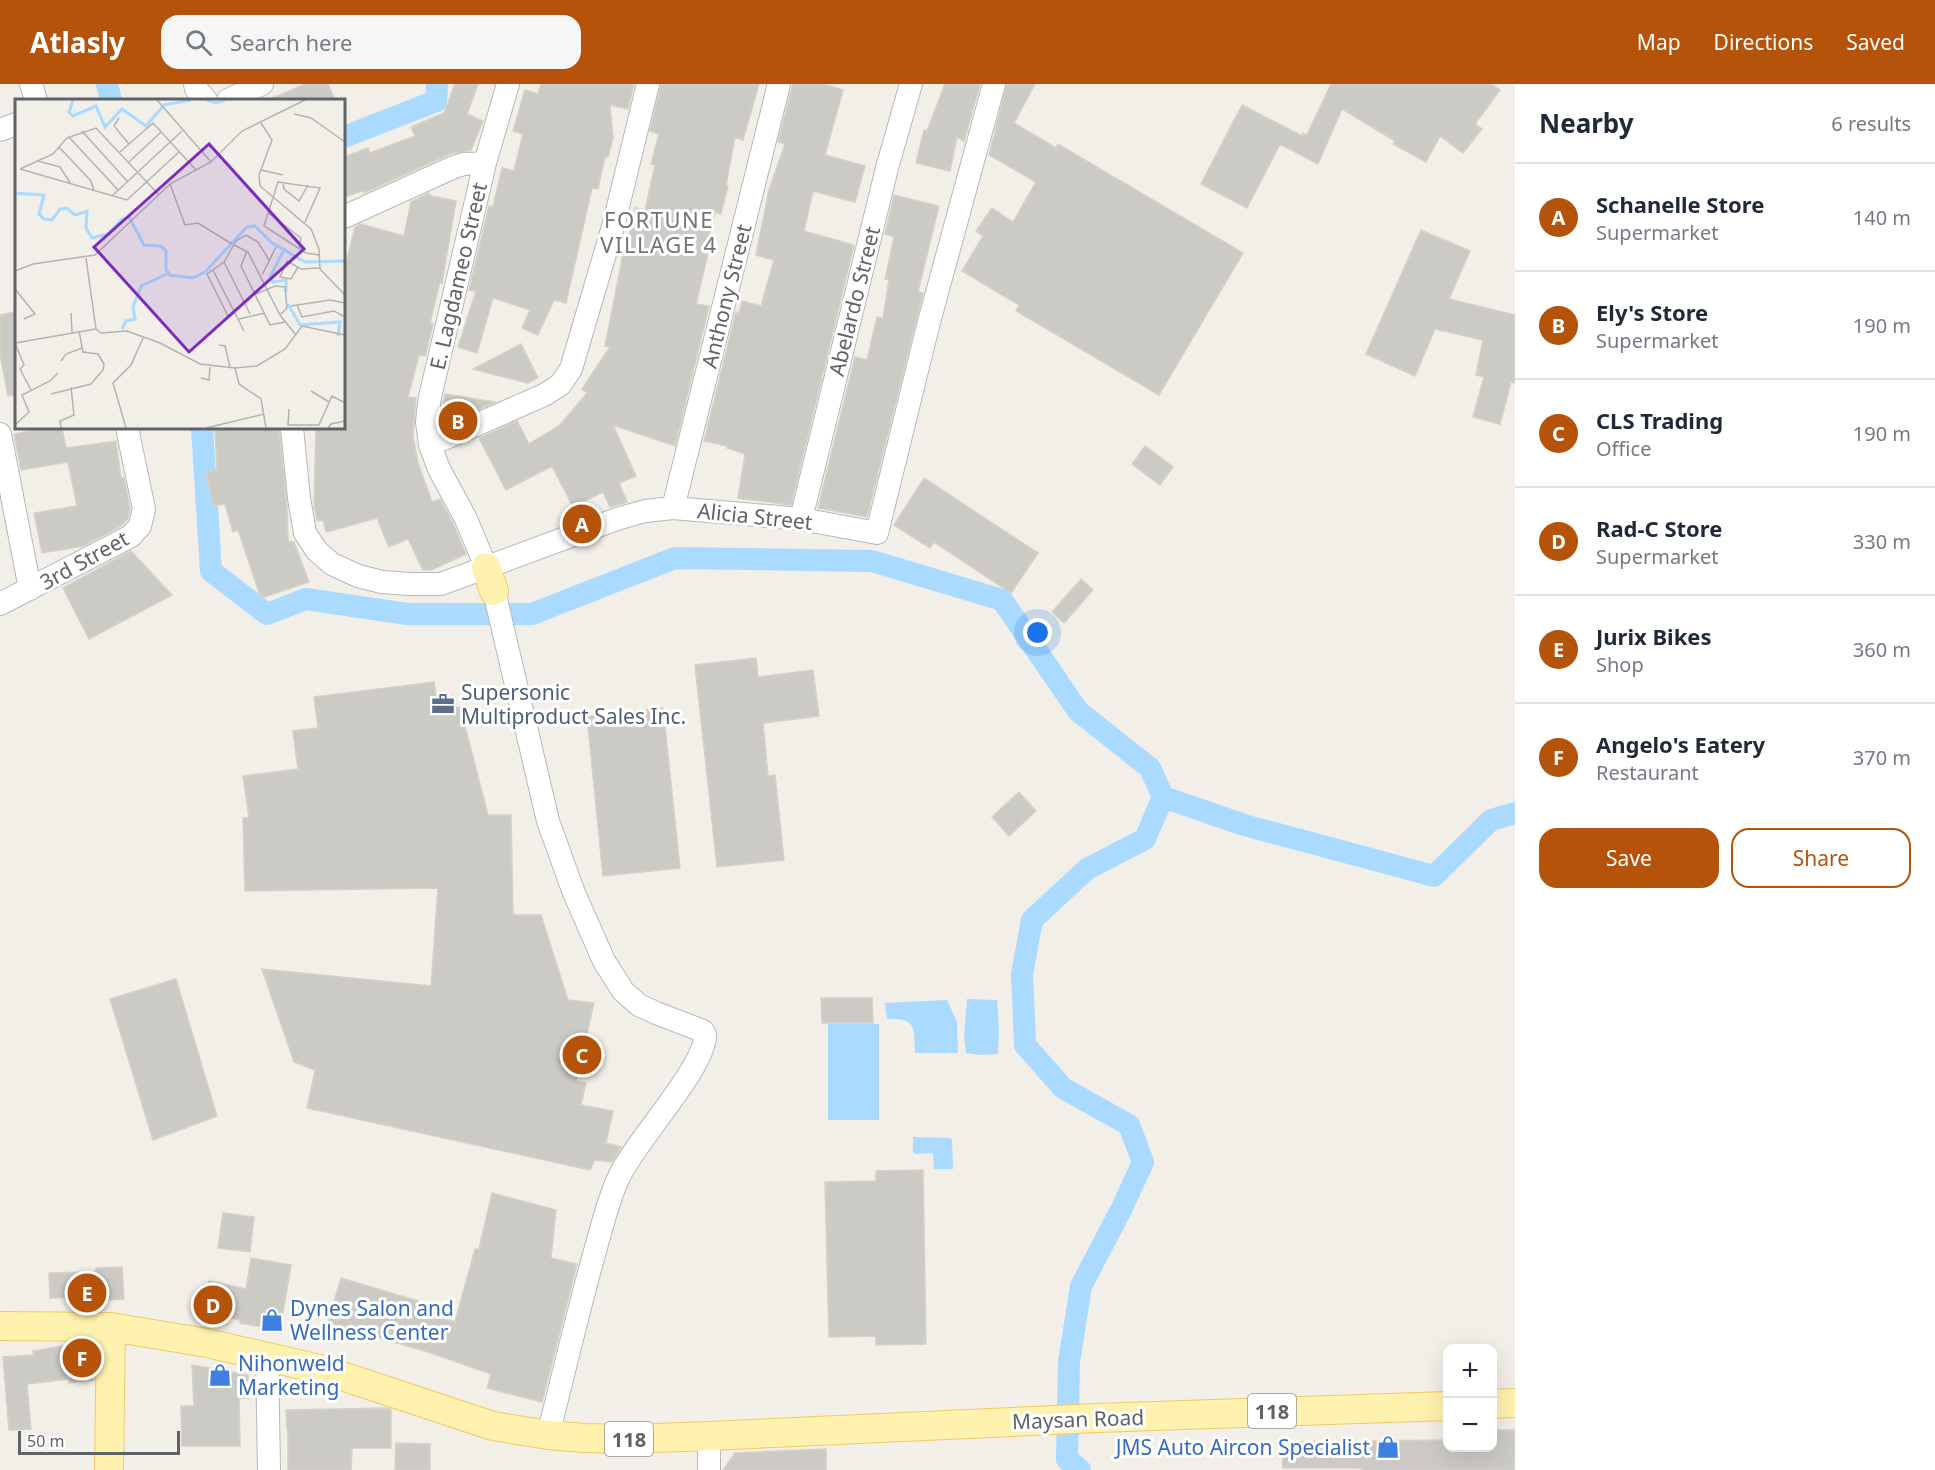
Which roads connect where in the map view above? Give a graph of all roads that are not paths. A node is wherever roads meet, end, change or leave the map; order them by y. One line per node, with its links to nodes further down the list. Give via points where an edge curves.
1 (31, 84): 9 (street)
2 (195, 84): 10 (street)
3 (262, 84): 11 (street)
4 (508, 84): 14 (street, E. Lagdameo Street)
5 (648, 84): 19 (street, via 614,223 571,369 560,385 544,395)
6 (778, 84): 20 (street, Anthony Street)
7 (910, 84): 21 (street, Abelardo Street)
8 (994, 84): 21 (street, Alicia Street, via 877,533)
9 (36, 99)
10 (205, 99)
11 (230, 99)
12 (15, 124): 13 (street)
13 (0, 130)
14 (485, 163): 15 (street, via 454,167); 19 (street, E. Lagdameo Street, via 430,397)
15 (345, 217)
16 (127, 429): 23 (street, 3rd Street, via 144,509 140,526 131,536)
17 (292, 429): 22 (street, Alicia Street, via 305,534 332,564 382,582 441,584)
18 (0, 434): 23 (street)
19 (430, 445): 22 (street, E. Lagdameo Street)
20 (673, 508): 21 (street, Alicia Street); 22 (street, Alicia Street, via 617,519)
21 (801, 519)
22 (490, 579): 31 (street, E. Lagdameo Street, via 548,821 604,961 623,991 639,1005 705,1035 690,1073 618,1178 581,1301)
23 (30, 590): 24 (street, 3rd Street)
24 (0, 604)
25 (0, 1326): 26 (main road, 118)
26 (111, 1327): 27 (main road, 118); 33 (main road)
27 (267, 1356): 31 (main road, 118, via 324,1370 493,1426); 34 (street)
28 (1497, 1404): 29 (main road)
29 (1515, 1404)
30 (1443, 1406): 32 (main road, Maysan Road / 118)
31 (549, 1436): 32 (main road, 118)
32 (709, 1436): 35 (street)
33 (109, 1470)
34 (269, 1470)
35 (709, 1470)

